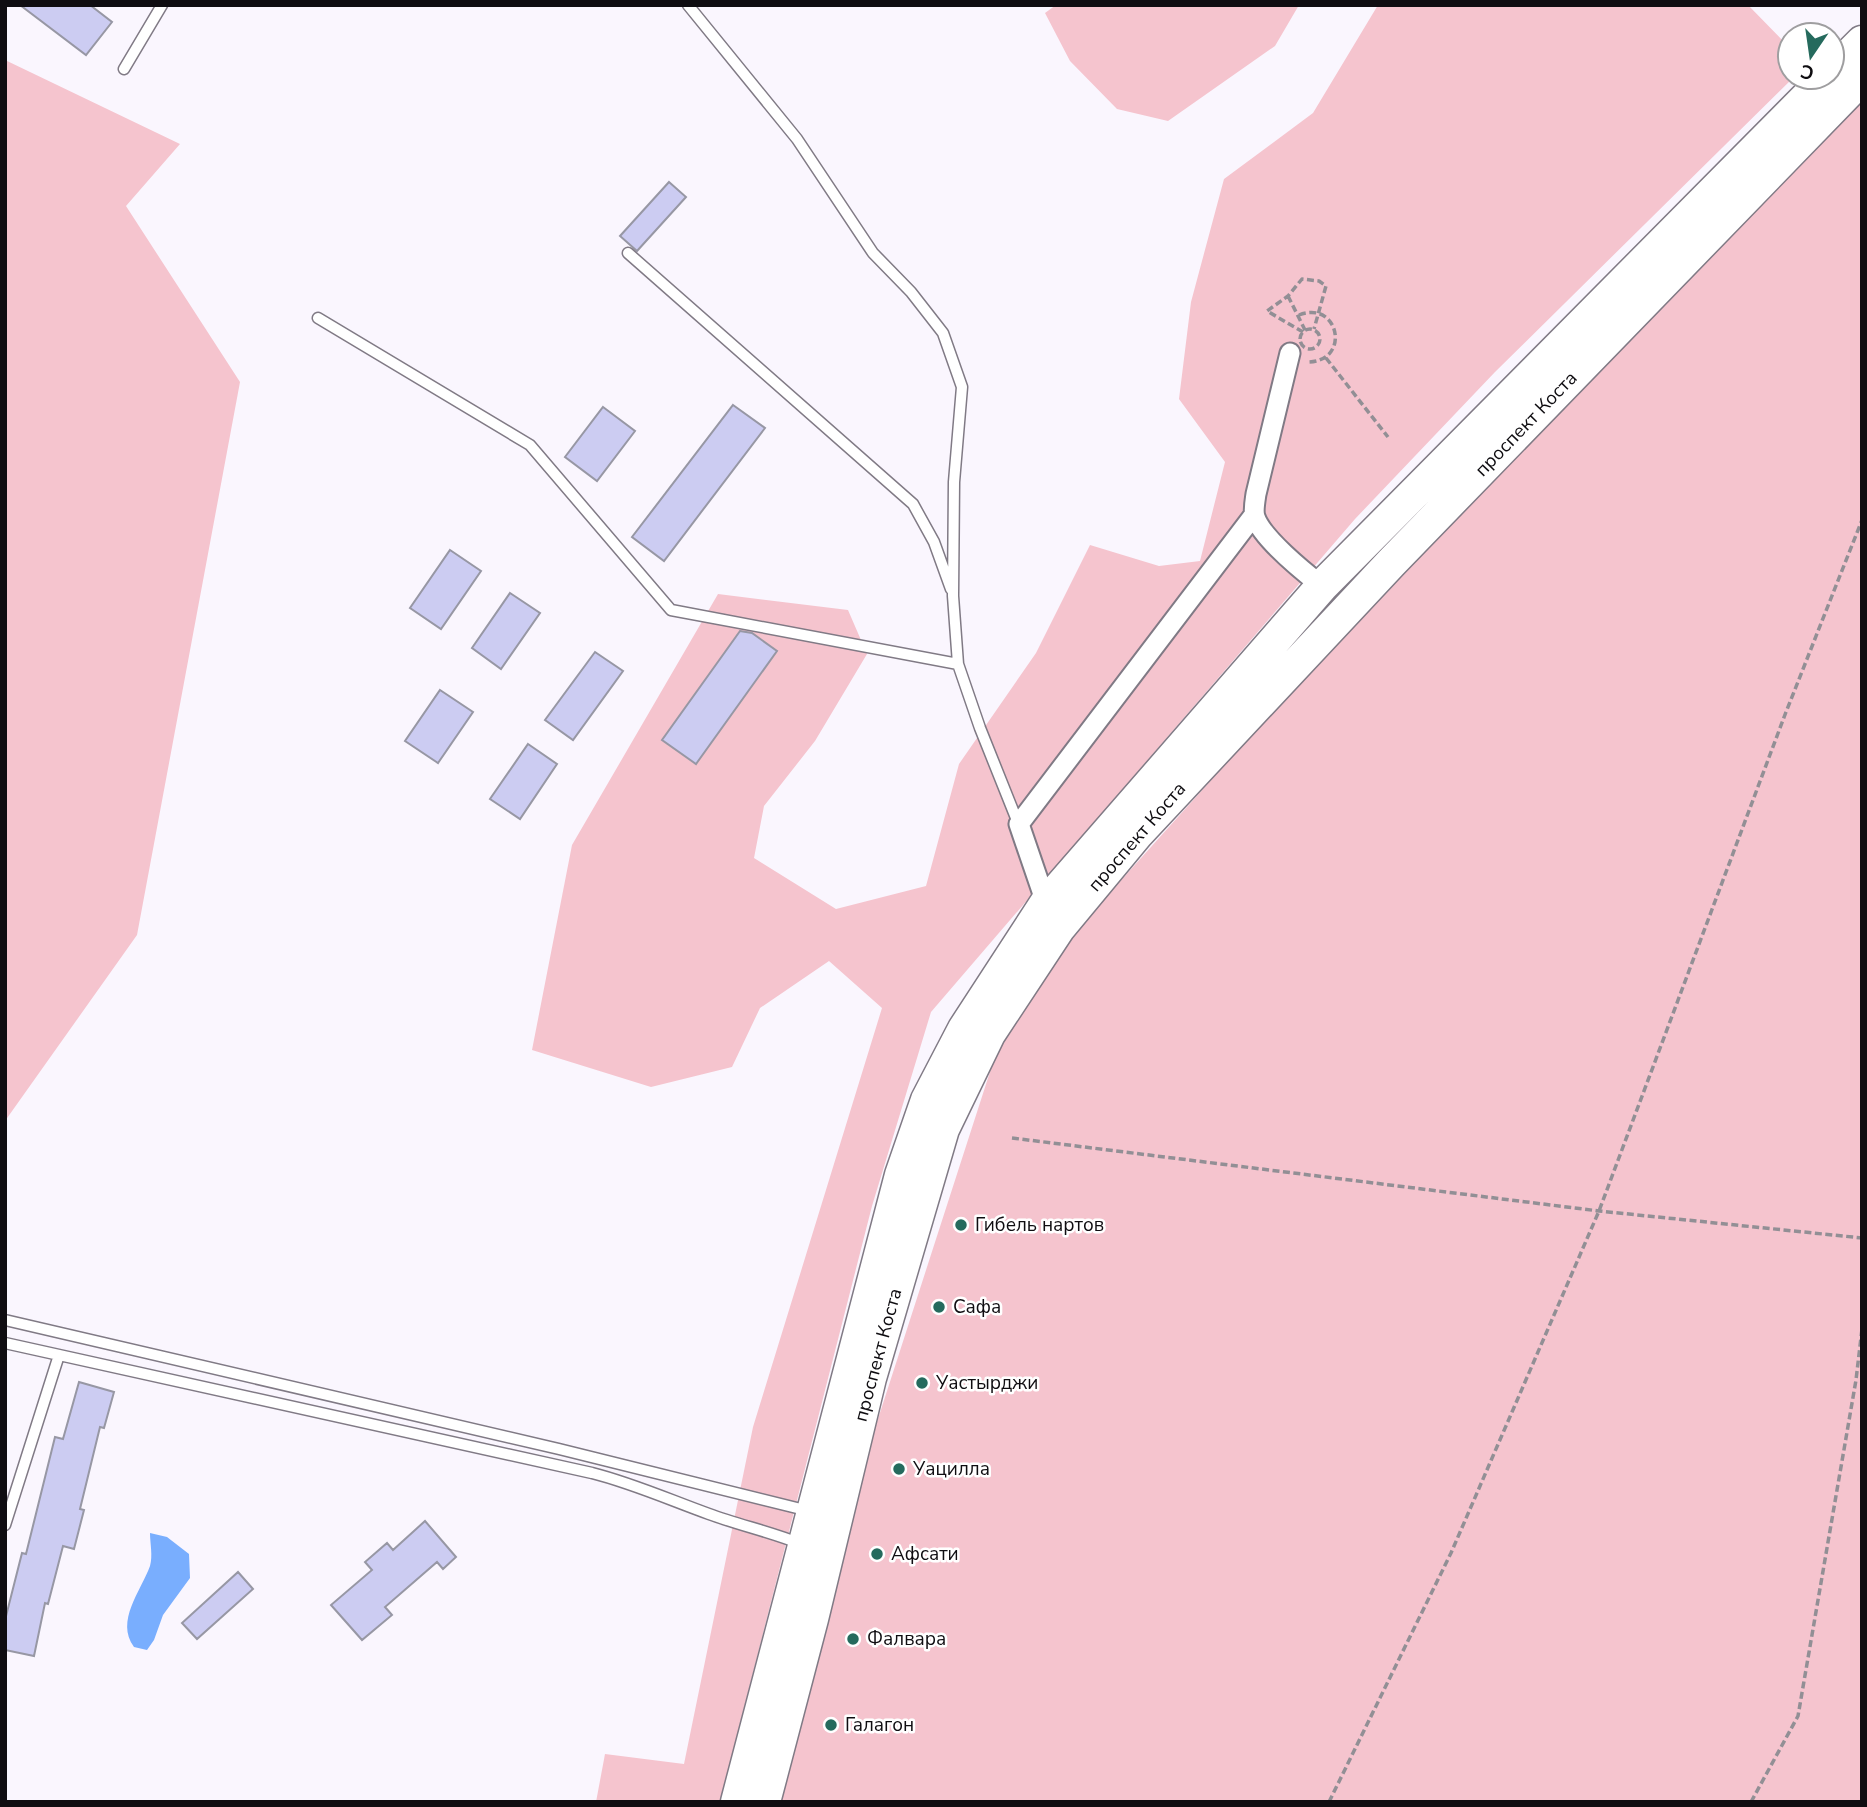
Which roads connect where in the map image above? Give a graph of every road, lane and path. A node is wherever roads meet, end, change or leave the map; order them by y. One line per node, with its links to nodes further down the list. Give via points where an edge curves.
1 (162, 5): 5 (lane)
2 (688, 5): 22 (lane, via 797,139 873,253 943,333 962,387 954,482)
3 (1862, 43): 4 (main road)
4 (1846, 58)
5 (124, 69)
6 (1862, 78): 37 (main road, проспект Коста, via 1391,563 1137,834 1059,928 989,1034 943,1129 870,1378)
7 (1813, 91): 21 (main road, проспект Коста)
8 (628, 253): 22 (lane, via 913,504 934,542)
9 (1288, 296): 10 (path, via 1302,279 1319,281 1326,286); 11 (path); 13 (path, via 1267,311)
10 (1319, 313): 11 (path); 14 (path); 17 (path, via 1336,332 1336,342)
11 (1299, 315): 15 (path)
12 (318, 318): 23 (lane, via 530,445 671,610)
13 (1290, 323): 15 (path); 16 (path, via 1286,343)
14 (1314, 329): 15 (path); 15 (path, via 1321,339 1313,349 1302,345)
15 (1304, 331)
16 (1290, 353): 17 (path, via 1307,362); 19 (street)
17 (1326, 358): 18 (path)
18 (1388, 437)
19 (1254, 516): 21 (street, via 1300,569); 24 (street)
20 (1862, 520): 27 (path)
21 (1322, 586): 25 (main road, проспект Коста)
22 (953, 596): 23 (lane)
23 (958, 664): 24 (lane)
24 (1019, 824): 25 (street)
25 (1045, 903): 33 (main road, проспект Коста, via 964,1029 928,1100 901,1175)
26 (1012, 1138): 27 (path)
27 (1599, 1211): 28 (path); 38 (path, via 1451,1553)
28 (1862, 1238)
29 (5, 1320): 33 (lane)
30 (1862, 1329): 39 (path, via 1798,1716)
31 (5, 1343): 32 (lane)
32 (59, 1355): 34 (lane); 35 (lane, via 606,1476)
33 (813, 1512): 35 (main road, проспект Коста)
34 (5, 1525)
35 (804, 1546): 36 (main road, проспект Коста)
36 (737, 1802)
37 (764, 1802)
38 (1329, 1802)
39 (1751, 1802)

